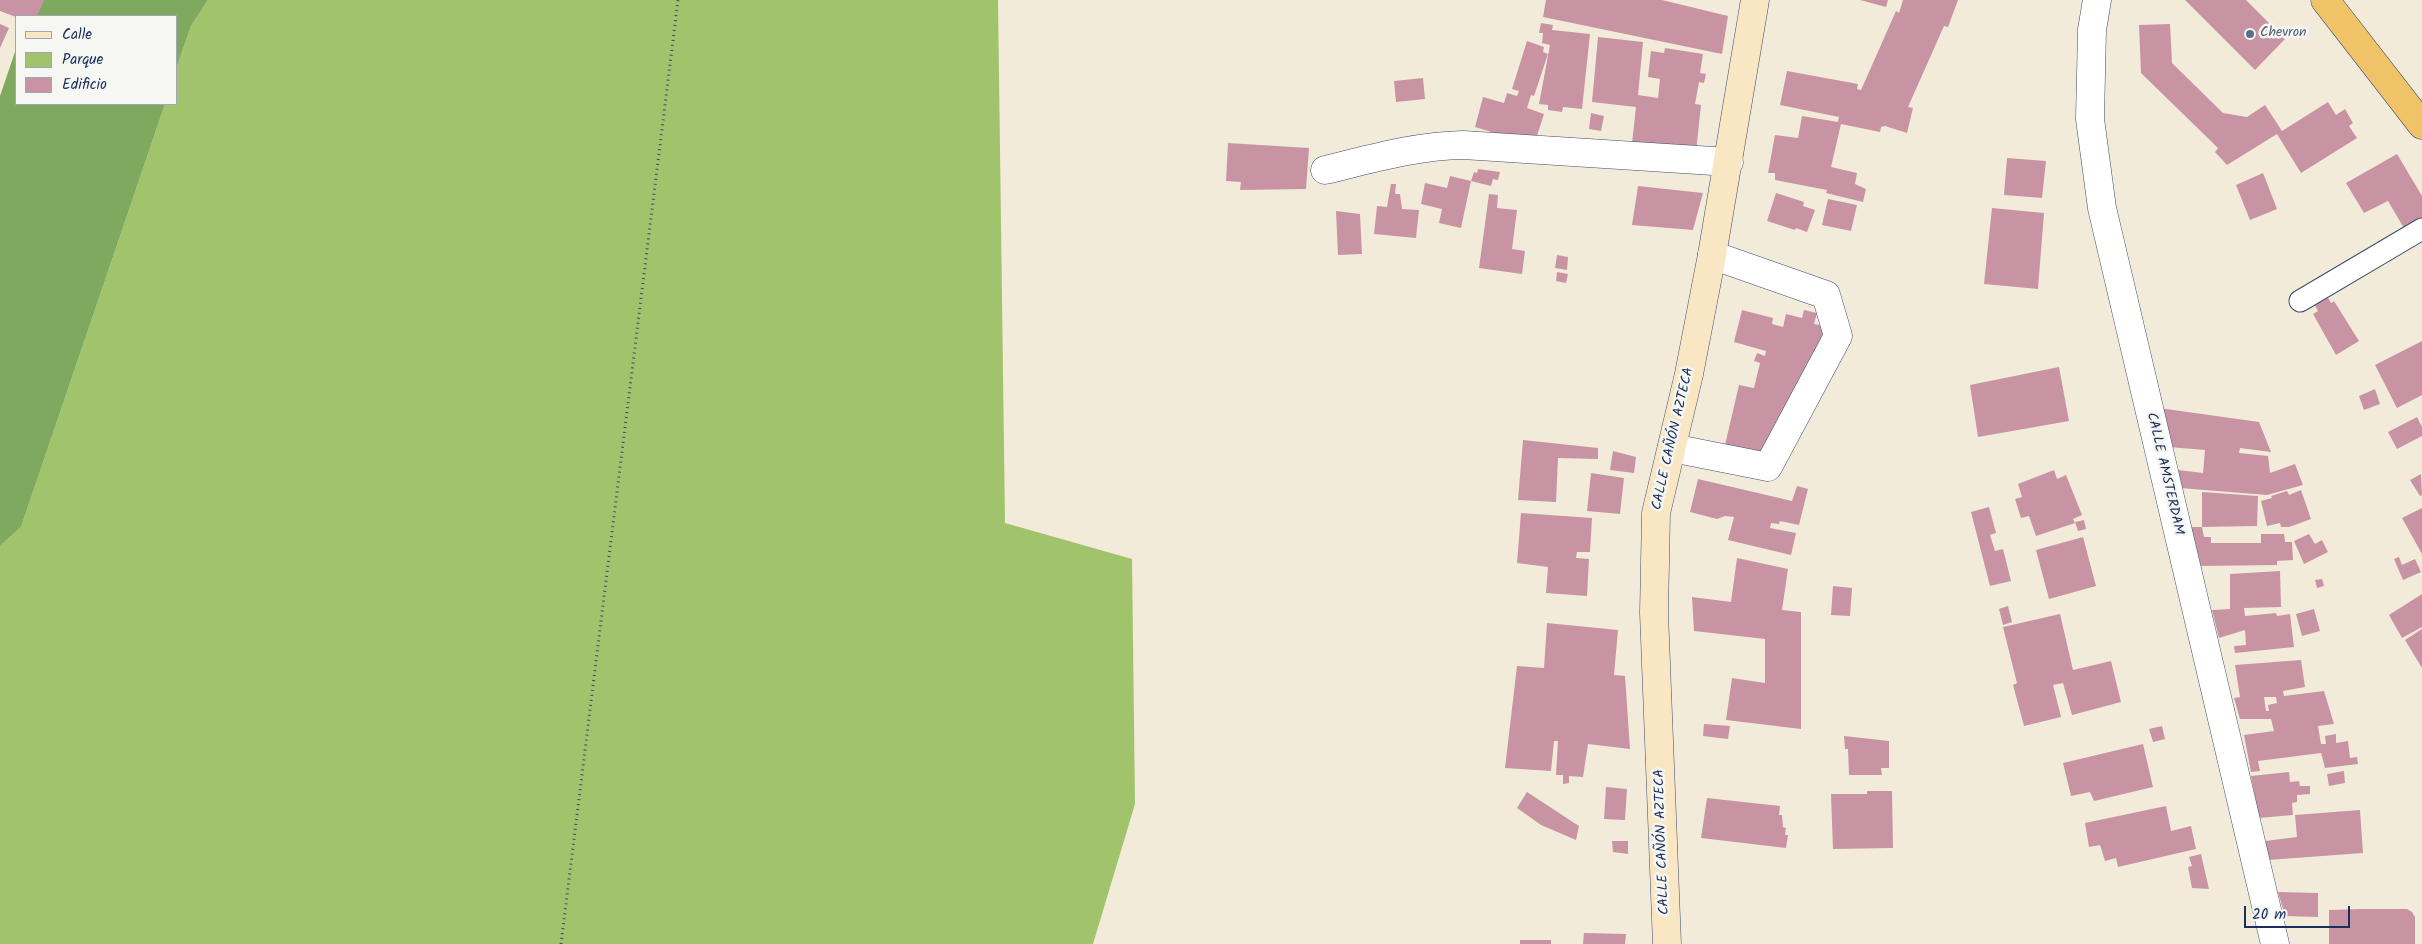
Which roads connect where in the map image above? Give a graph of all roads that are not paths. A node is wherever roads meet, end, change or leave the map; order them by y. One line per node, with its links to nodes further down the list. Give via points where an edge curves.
1 (1755, 0): 5 (main road, CALLE CAÑÓN AZTECA)
2 (2097, 0): 12 (street, CALLE AMSTERDAM, via 2092,30 2090,118 2102,208)
3 (2326, 0): 4 (highway)
4 (2422, 126)
5 (1729, 162): 6 (street, via 1463,145 1403,151); 8 (main road, CALLE CAÑÓN AZTECA)
6 (1324, 170)
7 (2422, 229): 9 (lane)
8 (1712, 255): 10 (main road, CALLE CAÑÓN AZTECA); 10 (street, via 1826,296 1838,336 1768,468)
9 (2300, 301)
10 (1672, 448): 11 (main road, CALLE CAÑÓN AZTECA, via 1656,513 1654,613)
11 (1667, 944)
12 (2275, 944)

